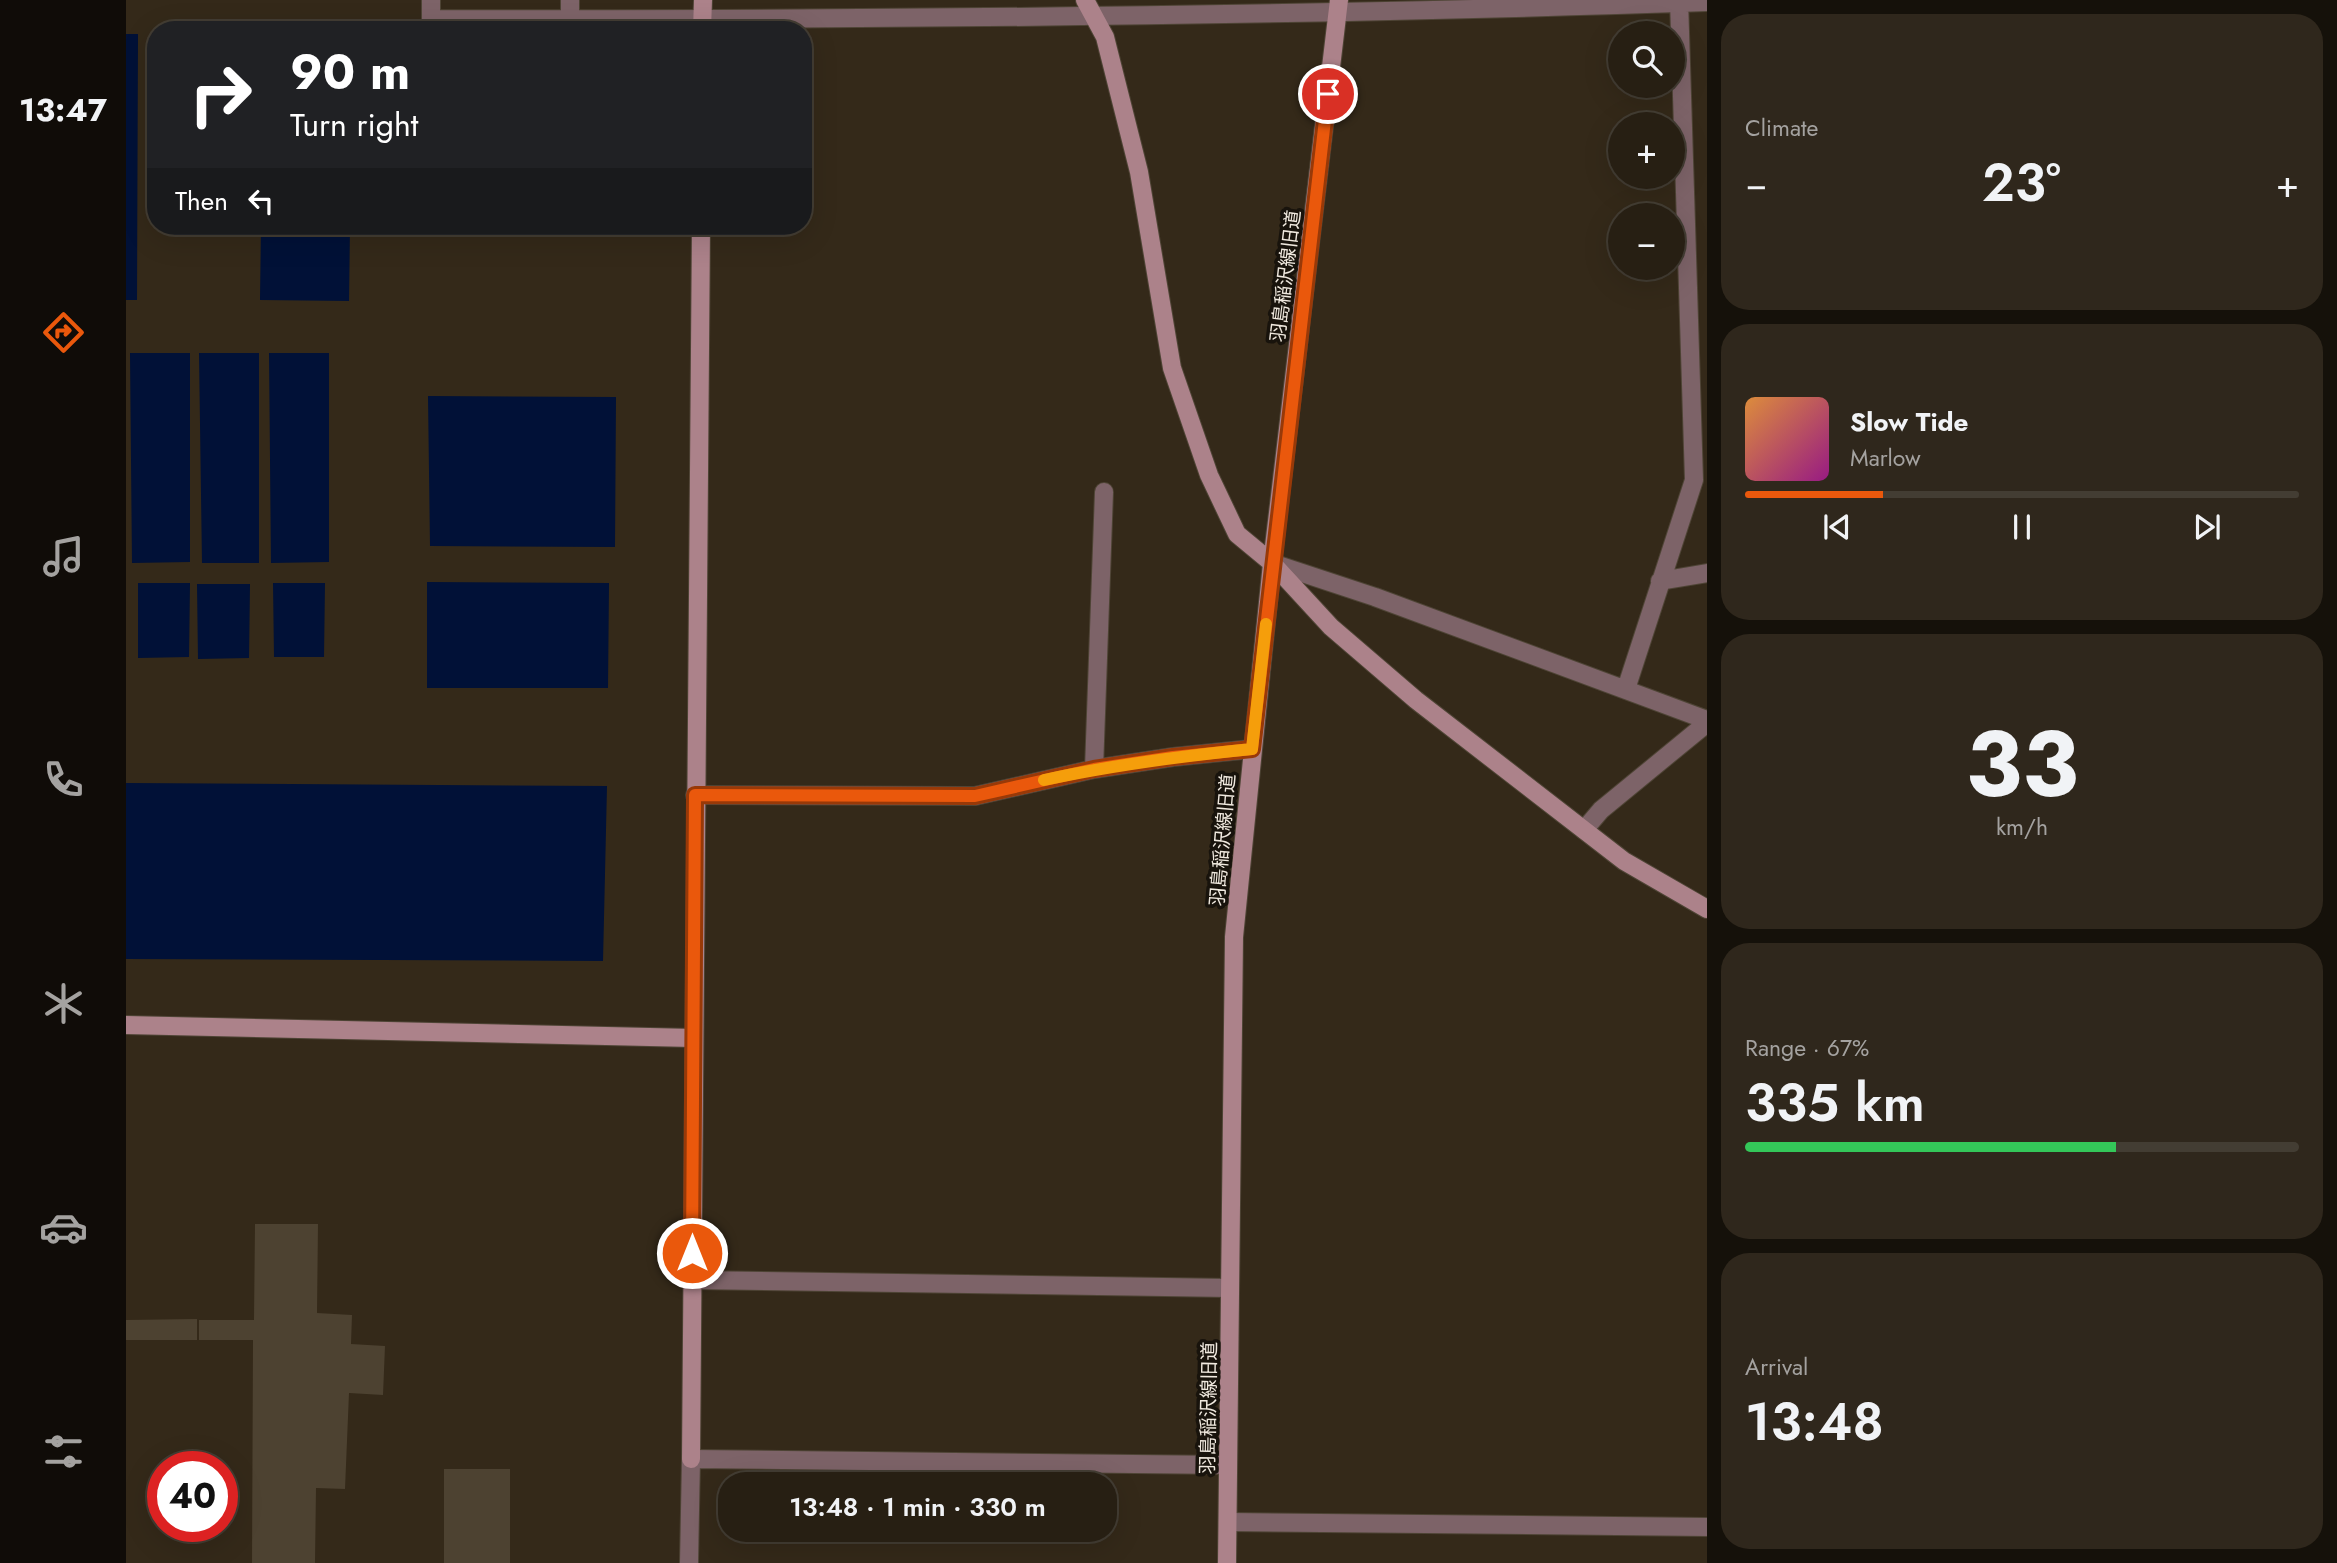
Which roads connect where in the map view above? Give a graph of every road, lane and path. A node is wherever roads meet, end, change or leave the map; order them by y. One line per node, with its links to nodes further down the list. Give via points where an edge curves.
1 (431, 0): 10 (street, via 431,19)
2 (570, 0): 10 (street)
3 (703, 0): 12 (street)
4 (1085, 0): 9 (street)
5 (1679, 1): 6 (street); 7 (street); 15 (street)
6 (1707, 2)
7 (1339, 6): 8 (street); 17 (street, 羽島稲沢線旧道)
8 (1195, 7): 9 (street)
9 (1094, 17): 13 (street); 17 (street, via 1105,37 1139,172 1172,368 1209,475 1237,534)
10 (570, 19): 11 (street)
11 (614, 21)
12 (703, 21)
13 (812, 23)
14 (701, 235): 24 (street)
15 (1699, 402): 19 (street, via 1694,480)
16 (1104, 492): 23 (street)
17 (1272, 563): 20 (street); 22 (street, 羽島稲沢線旧道); 25 (street, via 1340,635)
18 (1707, 573): 19 (street)
19 (1660, 581): 20 (street)
20 (1626, 689): 21 (street)
21 (1707, 722): 25 (street, via 1601,810)
22 (1252, 749): 23 (street); 30 (street, 羽島稲沢線旧道, via 1234,937)
23 (1094, 769): 24 (street, via 975,796)
24 (695, 795): 28 (street)
25 (1584, 830): 26 (street, via 1624,861)
26 (1707, 909)
27 (126, 1025): 28 (street)
28 (692, 1038): 29 (street)
29 (692, 1280): 30 (street); 31 (street)
30 (1230, 1289): 32 (street, 羽島稲沢線旧道)
31 (691, 1459): 32 (street); 35 (street)
32 (1228, 1465): 33 (street, 羽島稲沢線旧道)
33 (1228, 1522): 34 (street); 36 (street, 羽島稲沢線旧道)
34 (1707, 1527)
35 (689, 1563)
36 (1227, 1563)

